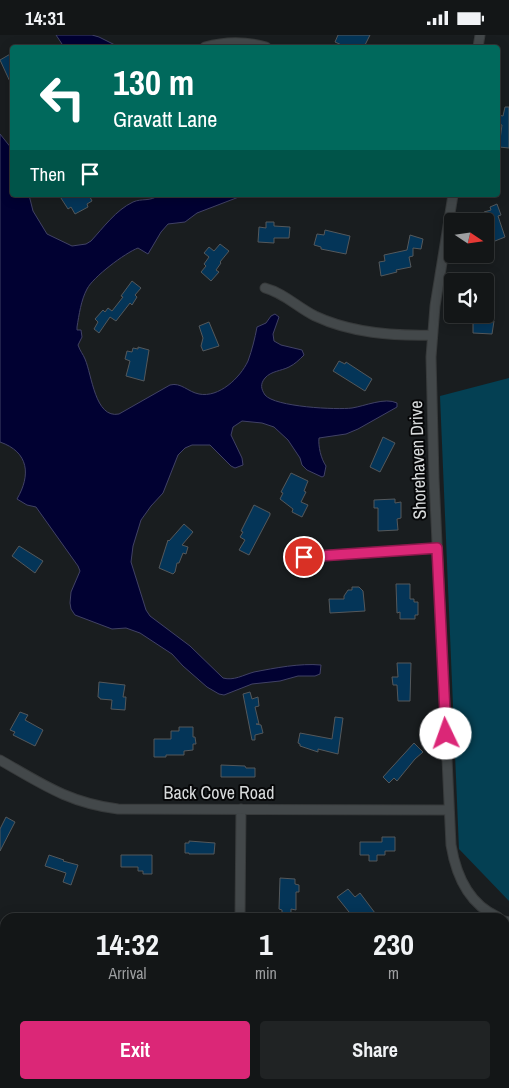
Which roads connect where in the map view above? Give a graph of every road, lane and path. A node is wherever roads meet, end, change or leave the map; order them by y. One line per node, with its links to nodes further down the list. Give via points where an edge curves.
1 (246, 39): 2 (street); 3 (street)
2 (213, 45)
3 (261, 45)
4 (453, 197): 6 (street, Shorehaven Drive)
5 (265, 289): 6 (street, via 281,293 313,315 344,327 382,333)
6 (432, 335): 7 (street, Shorehaven Drive)
7 (437, 548): 8 (street); 11 (street, Shorehaven Drive)
8 (304, 557)
9 (0, 760): 10 (street, Back Cove Road, via 64,796 100,807)
10 (241, 809): 11 (street, Back Cove Road); 12 (street)
11 (449, 810): 13 (street, Shorehaven Drive, via 451,845 458,876 472,898)
12 (240, 913)
13 (491, 913)

